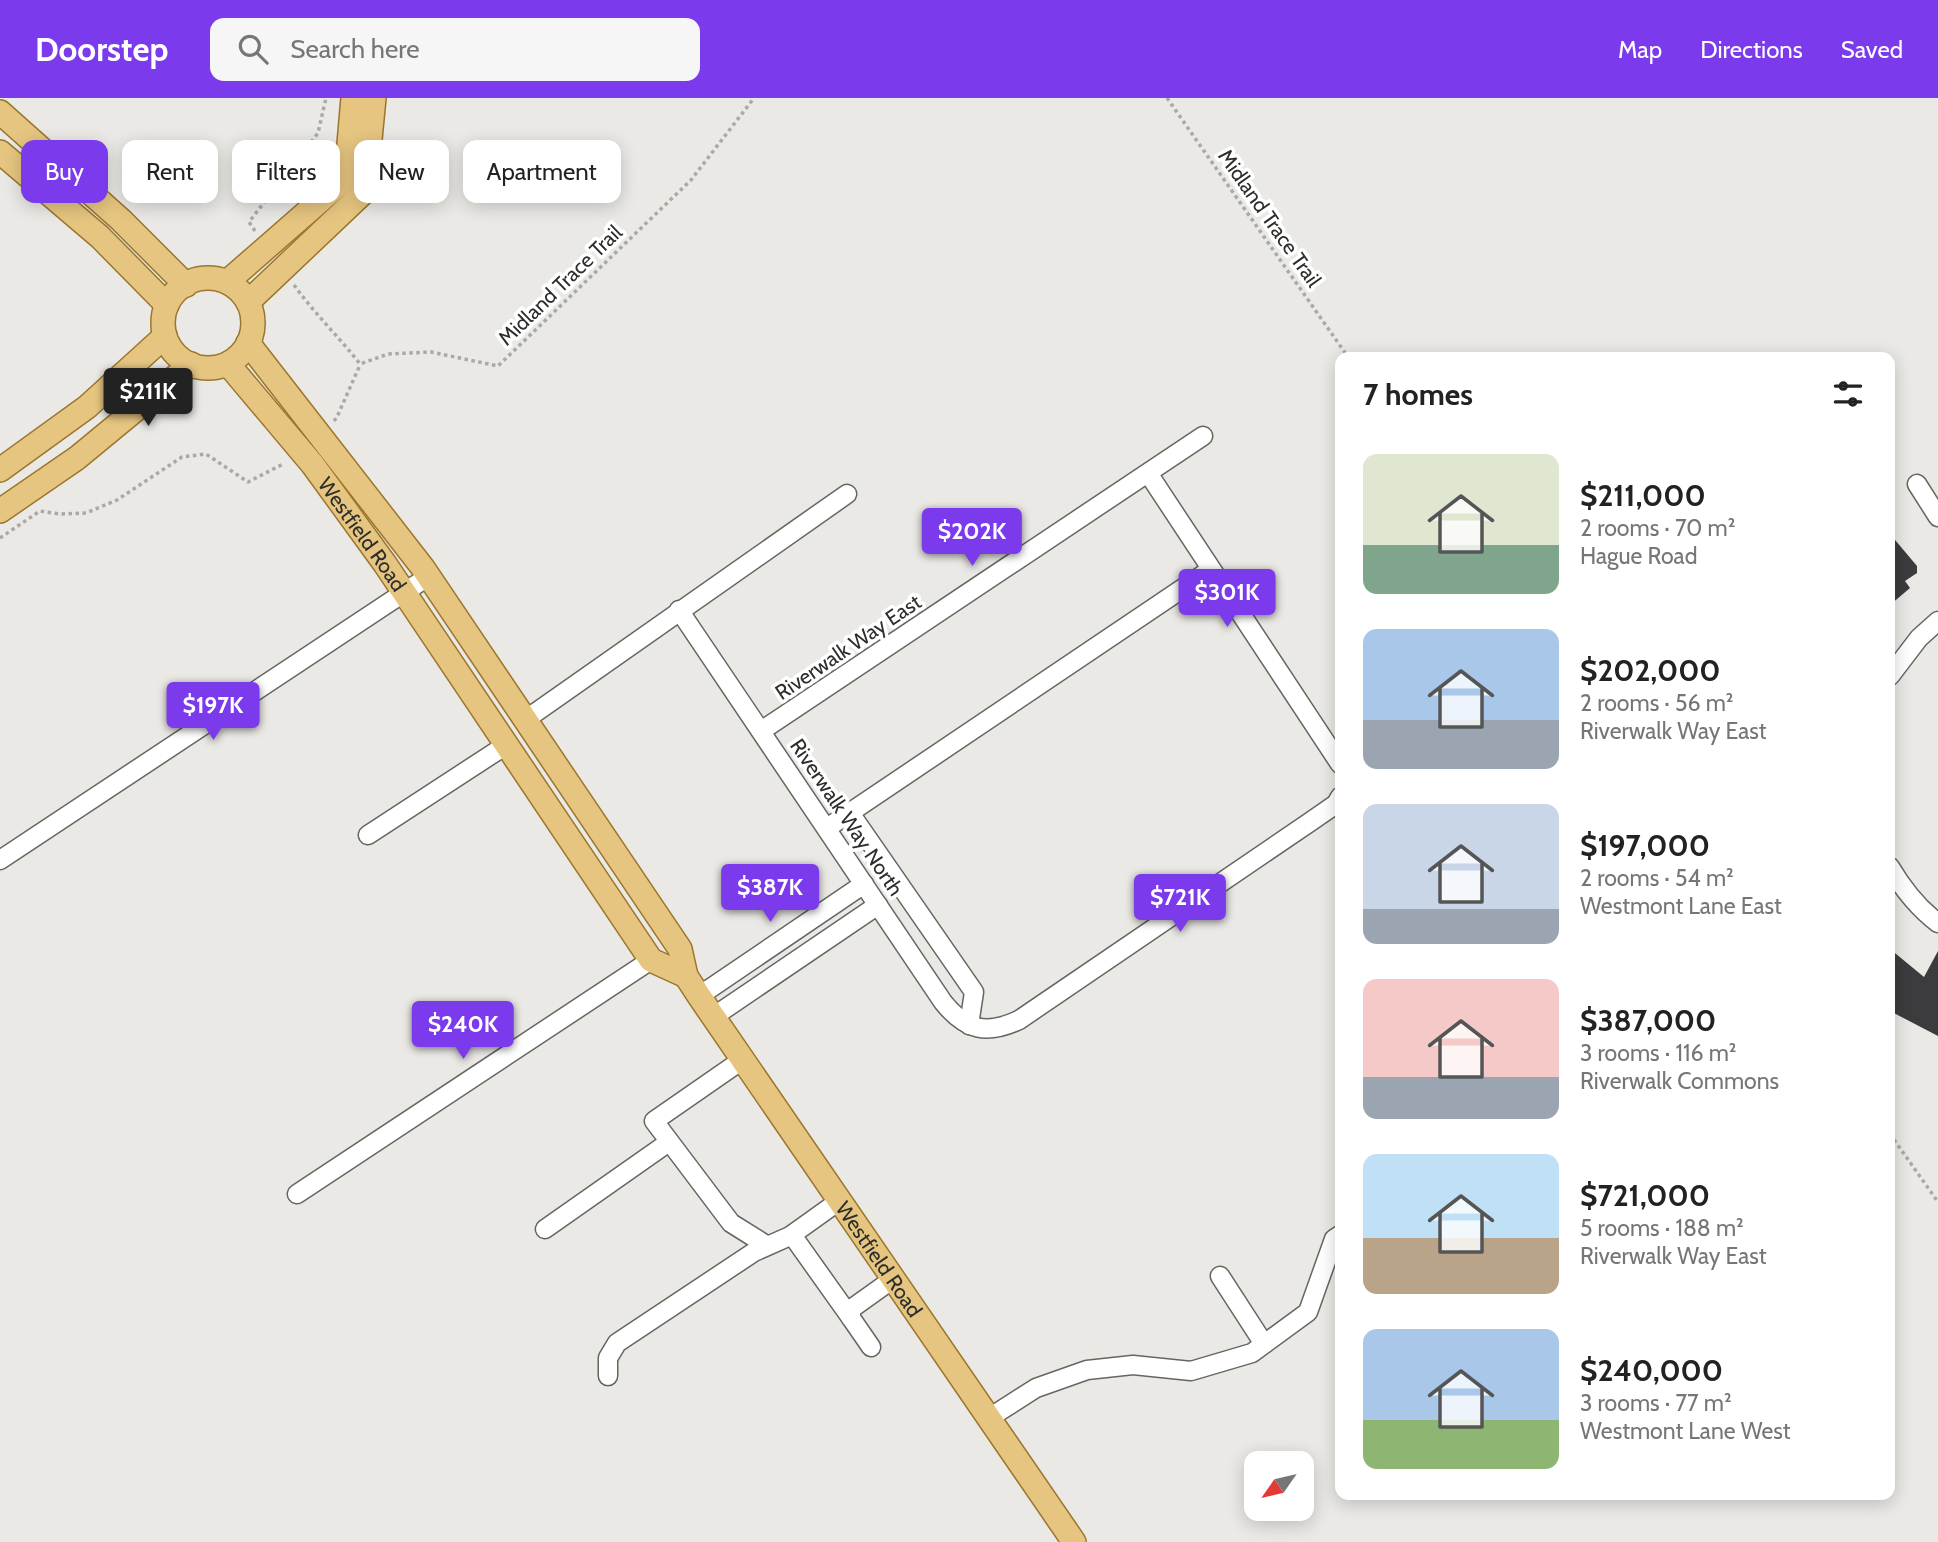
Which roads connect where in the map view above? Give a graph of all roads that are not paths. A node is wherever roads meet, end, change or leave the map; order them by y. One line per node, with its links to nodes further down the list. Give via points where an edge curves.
1 (353, 98): 5 (main road, via 346,178)
2 (374, 98): 7 (main road, via 365,191)
3 (0, 112): 6 (main road)
4 (0, 152): 8 (main road, via 100,237)
5 (227, 282): 6 (main road, via 210,278); 7 (main road)
6 (186, 285): 8 (main road)
7 (248, 302): 10 (main road, via 253,320)
8 (167, 305): 9 (main road)
9 (165, 336): 11 (main road, via 176,353); 14 (main road, via 87,407)
10 (248, 343): 12 (main road); 21 (main road, Westfield Road)
11 (191, 364): 12 (main road, via 203,368); 18 (main road, via 77,458)
12 (228, 364): 22 (main road, Westfield Road, via 313,465)
13 (1203, 436): 15 (street, Riverwalk Way East)
14 (0, 470)
15 (1148, 474): 20 (street); 27 (street, Riverwalk Way East)
16 (1917, 484): 19 (street)
17 (846, 494): 23 (street)
18 (0, 511)
19 (1938, 517)
20 (1210, 570): 29 (street); 31 (street)
21 (429, 576): 22 (street); 26 (main road, Westfield Road)
22 (404, 592): 28 (main road, Westfield Road); 34 (street)
23 (679, 610): 26 (street); 27 (street, Riverwalk Way North)
24 (1938, 621): 25 (street)
25 (1895, 669)
26 (525, 720): 42 (main road, Westfield Road, via 680,949)
27 (761, 732): 32 (street, Riverwalk Way North)
28 (506, 745): 33 (street); 41 (main road, Westfield Road)
29 (1335, 757)
30 (1335, 805): 45 (street, Riverwalk Way North, via 1019,1020 991,1030)
31 (850, 813): 32 (street); 39 (street)
32 (827, 828): 36 (street, Riverwalk Way North)
33 (368, 835)
34 (0, 860)
35 (1895, 874): 38 (street)
36 (864, 884): 37 (street, Riverwalk Way North); 43 (street)
37 (878, 905): 40 (street, Riverwalk Way North); 44 (street)
38 (1938, 923)
39 (929, 927): 40 (street); 45 (street, via 974,992)
40 (905, 943): 45 (street, Riverwalk Way North, via 943,1002)
41 (651, 960): 42 (main road); 48 (street)
42 (686, 976): 43 (main road, Westfield Road)
43 (699, 996): 44 (main road, Westfield Road)
44 (713, 1017): 46 (main road, Westfield Road)
45 (969, 1025)
46 (742, 1060): 47 (street, via 654,1121); 49 (main road, Westfield Road)
47 (669, 1142): 50 (street); 53 (street, via 731,1223)
48 (297, 1194)
49 (839, 1200): 51 (street); 55 (main road, Westfield Road)
50 (544, 1229)
51 (792, 1234): 53 (street); 56 (street)
52 (1335, 1238): 57 (street, via 1308,1312)
53 (766, 1245): 59 (street, via 617,1343 608,1358)
54 (1220, 1276): 57 (street)
55 (893, 1279): 56 (street, via 851,1309); 60 (main road, Westfield Road)
56 (851, 1318): 58 (street)
57 (1264, 1344): 60 (street, via 1252,1353 1191,1371 1133,1365 1087,1370 1036,1388)
58 (870, 1347)
59 (608, 1376)
60 (989, 1418): 61 (main road, Westfield Road)
61 (1074, 1542)

